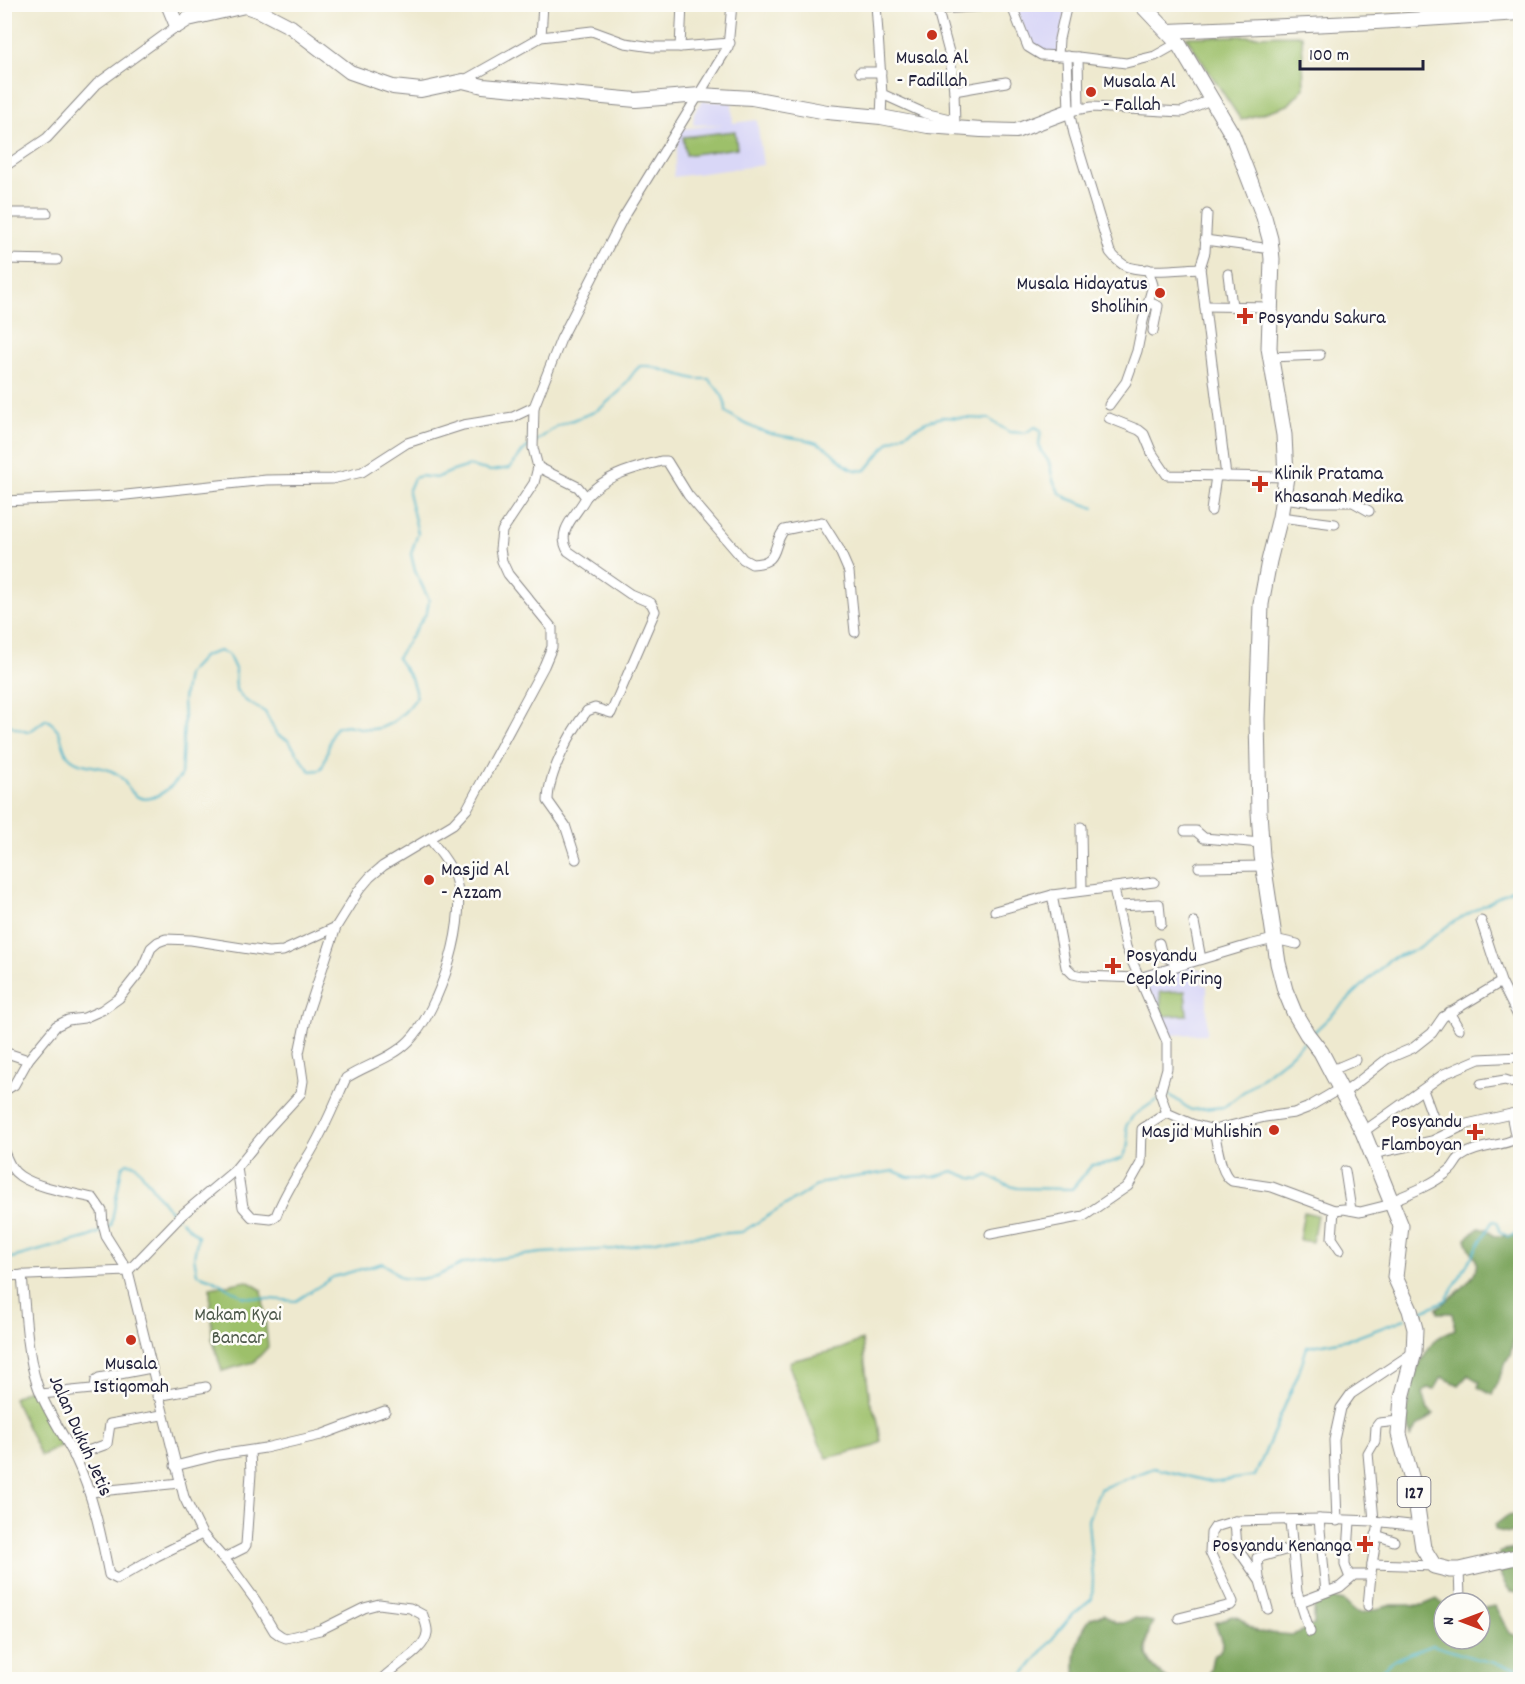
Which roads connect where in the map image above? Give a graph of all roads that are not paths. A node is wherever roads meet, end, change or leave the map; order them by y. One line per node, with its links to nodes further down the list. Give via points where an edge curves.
1 (168, 4): 11 (street)
2 (543, 4): 12 (street)
3 (682, 4): 15 (street)
4 (732, 4): 14 (street)
5 (876, 4): 19 (street)
6 (1067, 4): 16 (street, via 1059,39)
7 (1141, 4): 13 (main road, 127)
8 (962, 6): 9 (street); 16 (street, via 1010,5 1028,46 1038,55)
9 (937, 7): 22 (street, via 950,56)
10 (1521, 13): 13 (street)
11 (177, 26): 20 (street, via 188,19 245,6 291,27 350,72 393,87 421,90); 29 (street, via 97,84 47,138)
12 (541, 37): 15 (street, via 592,31 625,43); 20 (street)
13 (1173, 37): 17 (street, via 1155,56 1126,63); 25 (main road, 127)
14 (730, 43): 15 (street); 24 (street)
15 (680, 47)
16 (1063, 56): 17 (street); 26 (street)
17 (1078, 57): 26 (street)
18 (860, 72): 19 (street)
19 (881, 72): 23 (street)
20 (463, 81): 24 (street, via 636,100)
21 (1006, 82): 22 (street)
22 (954, 91): 28 (street)
23 (882, 94): 27 (street); 28 (street)
24 (700, 95): 27 (street, via 753,98 826,112); 49 (street, via 623,218 561,339)
25 (1212, 99): 26 (street, via 1182,112); 35 (main road, 127, via 1232,134 1264,217)
26 (1074, 110): 28 (street, via 1016,130); 39 (street, via 1074,134 1110,252 1122,264)
27 (881, 117): 28 (street, via 928,126)
28 (954, 124)
29 (4, 167)
30 (4, 183): 31 (street)
31 (6, 213): 32 (street); 36 (street)
32 (47, 213)
33 (1207, 214): 34 (street)
34 (1205, 240): 35 (street); 38 (street)
35 (1271, 249): 44 (main road, 127)
36 (5, 259): 37 (street)
37 (57, 260)
38 (1200, 268): 39 (street); 42 (street)
39 (1148, 269): 41 (street, via 1153,285)
40 (1228, 274): 43 (street)
41 (1148, 302): 45 (street, via 1158,306); 48 (street, via 1131,370)
42 (1205, 306): 43 (street); 52 (street)
43 (1232, 306): 44 (street)
44 (1271, 307): 47 (main road, 127)
45 (1153, 331)
46 (1320, 355): 47 (street)
47 (1270, 357): 53 (main road, 127, via 1284,435)
48 (1109, 405)
49 (534, 407): 51 (street, via 533,442); 56 (street, via 513,417 463,425 407,442 362,472 332,478)
50 (1109, 418): 52 (street, via 1144,434 1167,474)
51 (538, 467): 54 (street, via 578,487); 64 (street, via 534,483 502,531 500,549 508,574 552,628 552,647 467,809)
52 (1221, 476): 53 (street); 58 (street)
53 (1286, 477): 55 (main road, 127)
54 (586, 497): 61 (street, via 614,475 667,461 688,495 743,559 752,564 773,557 784,530 822,522 849,572); 66 (street, via 567,525 566,547 630,594 651,603 655,611 611,713 595,708 587,711 552,776 548,801 565,825)
55 (1283, 498): 57 (street, via 1353,502); 59 (main road, 127)
56 (4, 501)
57 (1369, 511)
58 (1211, 512)
59 (1280, 518): 60 (street); 65 (main road, 127, via 1262,604 1257,719)
60 (1335, 524)
61 (855, 632)
62 (1081, 827): 71 (street)
63 (1185, 831): 65 (street, via 1196,831 1204,838)
64 (430, 839): 78 (street, via 370,877); 106 (street, via 454,874 459,914 452,952 421,1029 386,1059 346,1078 276,1216 252,1217 243,1207)
65 (1261, 843): 67 (main road, 127)
66 (576, 859)
67 (1263, 866): 68 (street); 79 (main road, 127)
68 (1199, 867)
69 (1154, 882): 70 (street)
70 (1114, 888): 71 (street); 73 (street)
71 (1082, 890): 72 (street)
72 (1052, 895): 74 (street); 84 (street, via 1068,971 1082,976)
73 (1118, 906): 77 (street, via 1160,904); 84 (street, via 1126,946)
74 (995, 911)
75 (1481, 921): 85 (street)
76 (1194, 922): 82 (street)
77 (1161, 924)
78 (336, 927): 91 (street, via 283,951 191,940 158,942 119,998 102,1010 56,1026); 106 (street, via 299,1053 301,1093)
79 (1274, 939): 81 (street); 82 (street); 93 (main road, 127, via 1294,1012 1322,1052)
80 (1159, 943): 83 (street, via 1162,954)
81 (1297, 944)
82 (1201, 959): 83 (street)
83 (1177, 967): 84 (street)
84 (1139, 978): 99 (street, via 1167,1042 1161,1097)
85 (1501, 982): 86 (street); 87 (street)
86 (1449, 1012): 88 (street); 98 (street, via 1413,1048 1387,1059)
87 (1521, 1020)
88 (1459, 1029)
89 (4, 1052): 91 (street)
90 (1521, 1057): 96 (street, via 1479,1059 1444,1074)
91 (28, 1060): 97 (street, via 15,1085)
92 (1356, 1060): 93 (street)
93 (1330, 1071): 98 (main road, 127)
94 (1481, 1084): 95 (street, via 1505,1080)
95 (1521, 1085)
96 (1423, 1090): 101 (street); 103 (street)
97 (4, 1091)
98 (1342, 1091): 102 (street, via 1294,1113); 103 (main road, 127)
99 (1167, 1113): 102 (street); 111 (street, via 1142,1129 1141,1163 1128,1186 1084,1216)
100 (1516, 1113): 105 (street, via 1467,1124 1432,1141); 108 (street, via 1516,1140 1467,1153 1442,1176)
101 (1434, 1120)
102 (1214, 1130): 109 (street, via 1227,1179 1272,1187)
103 (1363, 1132): 105 (main road, 127)
104 (4, 1152): 113 (street, via 19,1175 36,1184 93,1198 102,1211 106,1236)
105 (1372, 1154): 108 (main road, 127)
106 (237, 1168): 113 (street, via 179,1217)
107 (1346, 1171): 110 (street)
108 (1392, 1202): 110 (street, via 1360,1212); 116 (main road, 127, via 1401,1232 1395,1276 1415,1329)
109 (1334, 1210): 110 (street); 112 (street, via 1332,1238)
110 (1351, 1210)
111 (990, 1234)
112 (1340, 1250)
113 (128, 1271): 114 (street); 117 (street)
114 (22, 1275): 115 (street); 119 (street, Jalan Dukuh Jetis, via 31,1355)
115 (4, 1276)
116 (1414, 1352): 123 (main road, 127); 132 (street, via 1351,1394 1341,1408 1334,1440)
117 (151, 1368): 119 (street, via 99,1378 93,1389); 120 (street)
118 (206, 1387): 120 (street)
119 (41, 1394): 125 (street, Jalan Dukuh Jetis)
120 (158, 1396): 122 (street)
121 (385, 1411): 124 (street, via 321,1435)
122 (162, 1415): 125 (street, via 110,1424 107,1444); 126 (street)
123 (1399, 1421): 134 (street, via 1379,1423 1368,1453); 135 (main road, 127)
124 (250, 1451): 126 (street); 141 (street, via 246,1545)
125 (74, 1456): 128 (street, Jalan Dukuh Jetis)
126 (175, 1466): 127 (street)
127 (180, 1483): 128 (street); 136 (street)
128 (90, 1492): 136 (street, Jalan Dukuh Jetis, via 109,1575 113,1578)
129 (1319, 1520): 131 (street); 132 (street); 149 (street)
130 (1235, 1521): 131 (street); 147 (street, via 1237,1548); 153 (street, via 1215,1527 1209,1542 1232,1598 1231,1605)
131 (1290, 1521): 139 (street)
132 (1337, 1521): 133 (street)
133 (1350, 1522): 134 (street); 146 (street, via 1345,1556)
134 (1376, 1522): 135 (street); 137 (street)
135 (1419, 1526): 143 (main road, 127, via 1423,1548)
136 (202, 1534): 141 (street)
137 (1376, 1535): 138 (street); 142 (street)
138 (1394, 1541)
139 (1292, 1548): 147 (street, via 1257,1558); 150 (street)
140 (1521, 1556): 144 (main road)
141 (224, 1558): 155 (street, via 274,1631 286,1638 320,1630 379,1604 423,1615 427,1636 417,1650)
142 (1371, 1564): 143 (street); 145 (street)
143 (1434, 1566): 144 (main road)
144 (1459, 1570): 148 (street)
145 (1370, 1575): 146 (street); 151 (street)
146 (1350, 1578): 149 (street)
147 (1260, 1581): 152 (street)
148 (1460, 1591)
149 (1326, 1592): 150 (street)
150 (1300, 1602): 154 (street)
151 (1368, 1606)
152 (1268, 1609)
153 (1179, 1618)
154 (1310, 1632)
155 (381, 1680)

